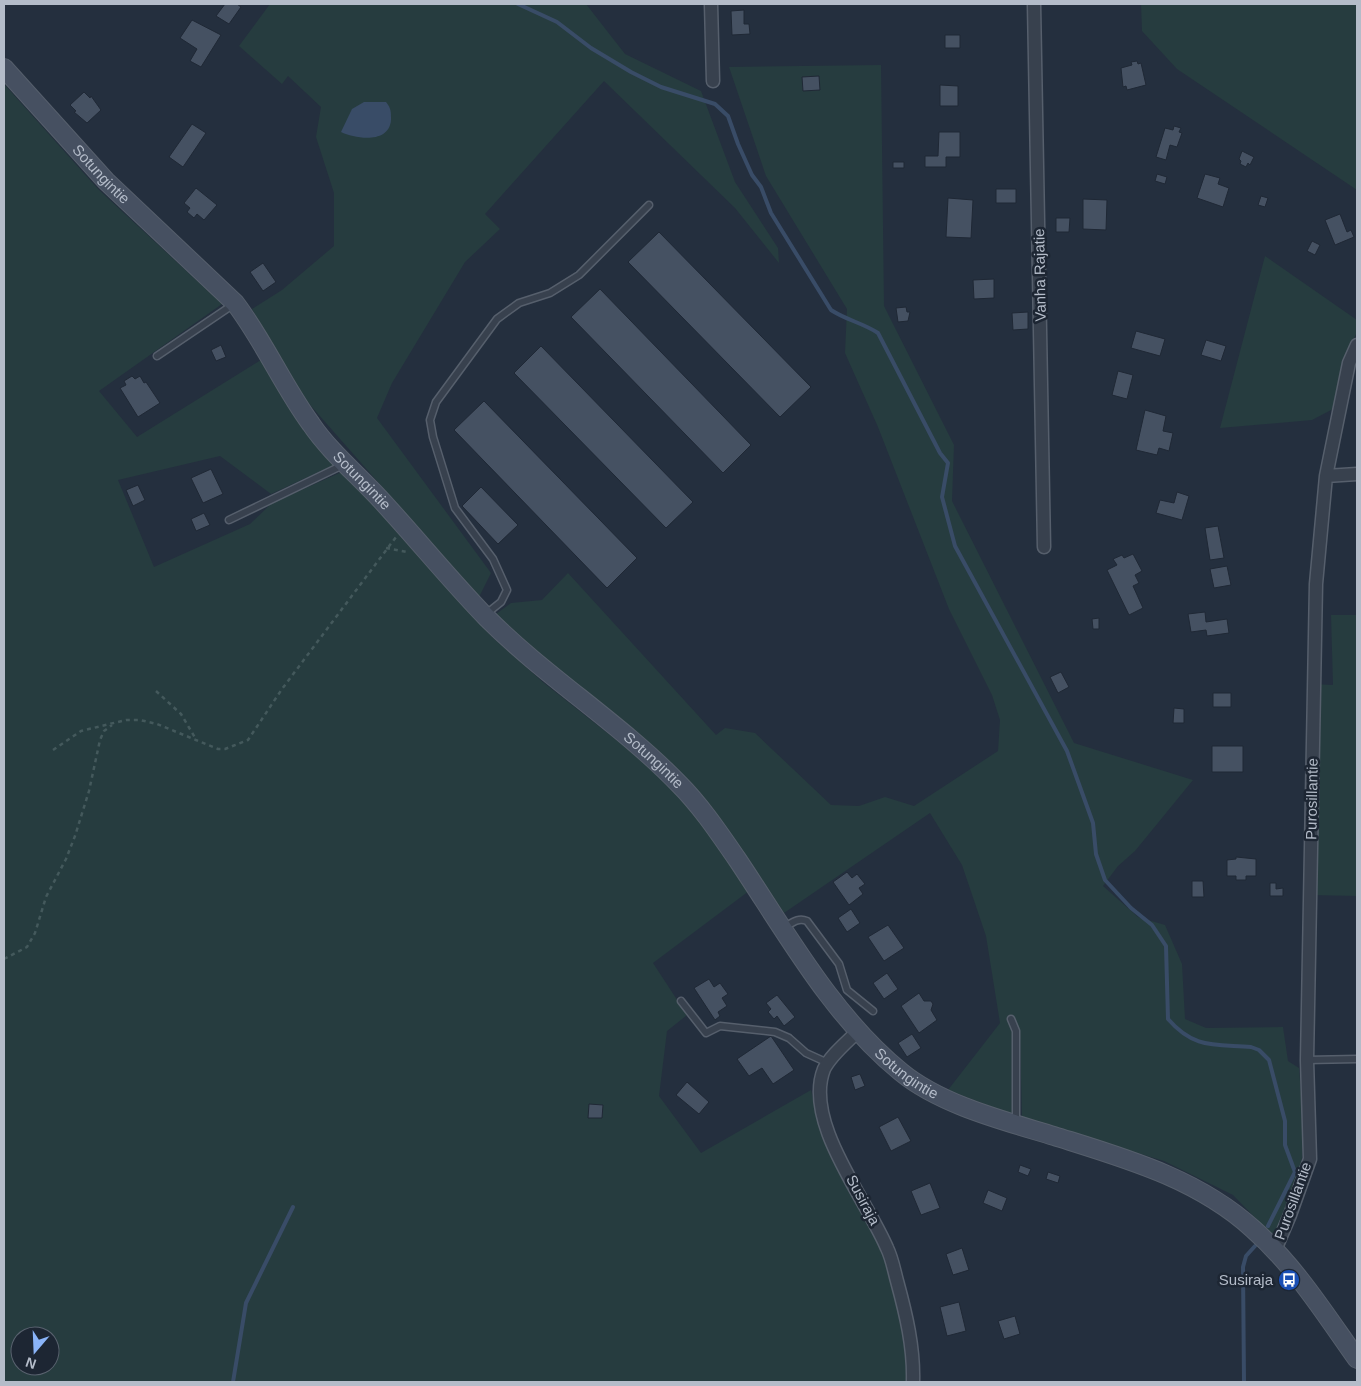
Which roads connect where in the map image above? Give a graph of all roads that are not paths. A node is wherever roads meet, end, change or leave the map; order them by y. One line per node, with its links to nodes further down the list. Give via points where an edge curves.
1 (711, 4): 4 (street)
2 (1034, 4): 13 (street, Vanha Rajatie)
3 (4, 68): 6 (street, Sotungintie, via 106,181)
4 (713, 80)
5 (649, 205): 14 (lane, via 579,275 550,293 519,303 497,319 436,402 430,420 433,437 455,508 494,559 507,590 501,602)
6 (235, 303): 8 (lane); 9 (street, Sotungintie, via 313,428)
7 (1357, 345): 11 (street, Purosillantie, via 1349,363)
8 (157, 356)
9 (347, 464): 12 (lane); 14 (street, Sotungintie)
10 (1357, 474): 11 (street)
11 (1326, 476): 21 (street, Purosillantie, via 1316,584)
12 (229, 520)
13 (1044, 547)
14 (484, 615): 15 (street, Sotungintie, via 679,784 707,817)
15 (784, 928): 17 (lane, via 796,920 807,921 839,964 847,990); 19 (street, Sotungintie)
16 (681, 1001): 22 (lane, via 706,1032 720,1026 775,1032)
17 (874, 1010)
18 (1011, 1019): 23 (lane, via 1016,1032)
19 (857, 1032): 22 (street, Susiraja); 23 (street, Sotungintie, via 906,1076 945,1098)
20 (1357, 1059): 21 (lane)
21 (1307, 1060): 24 (street, Purosillantie, via 1310,1159)
22 (828, 1063): 26 (street, Susiraja, via 820,1099 824,1126 888,1249 907,1318 914,1365)
23 (1016, 1124): 24 (street, Sotungintie, via 1116,1156 1196,1188 1244,1221)
24 (1275, 1250): 25 (street, Sotungintie, via 1313,1296)
25 (1357, 1359)
26 (913, 1382)

